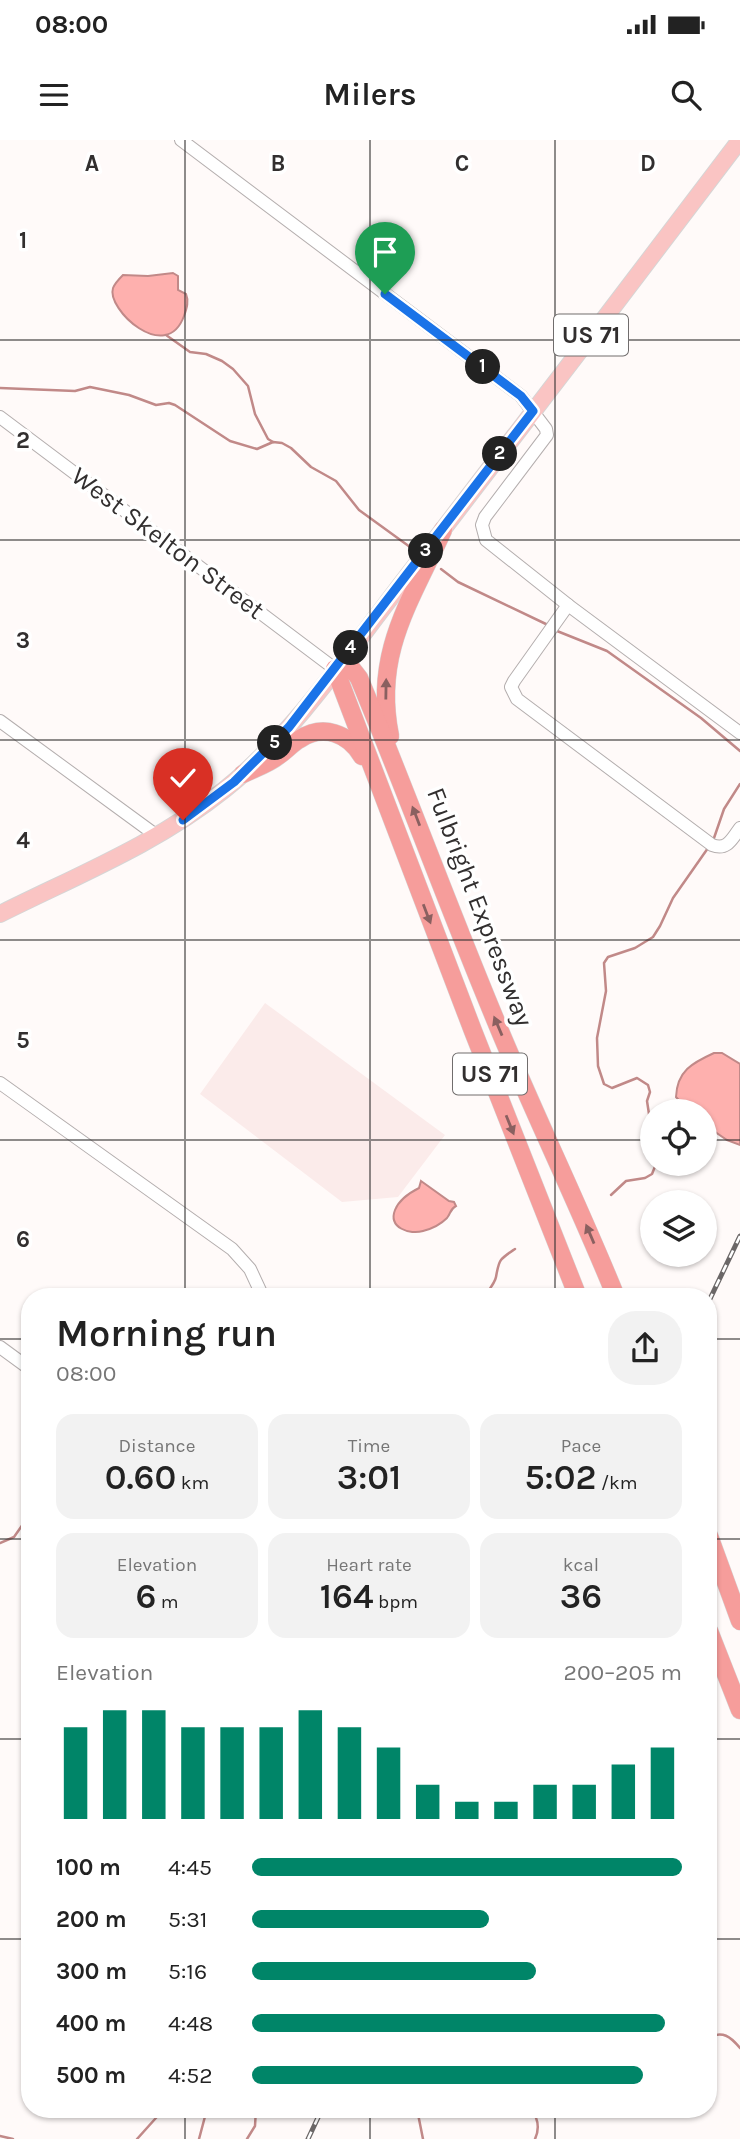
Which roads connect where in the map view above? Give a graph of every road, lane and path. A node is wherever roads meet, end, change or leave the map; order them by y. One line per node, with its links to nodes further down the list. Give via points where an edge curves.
1 (181, 140): 3 (street, via 521,396)
2 (740, 140): 3 (main road, US 71)
3 (533, 411): 5 (main road, US 71); 6 (street, via 547,435 485,517 483,533)
4 (0, 417): 7 (street, West Skelton Street)
5 (443, 530): 7 (main road, US 71); 11 (highway, one-way to 5, via 387,722 388,660 398,625)
6 (568, 605): 9 (street); 12 (street, via 513,681 513,694 712,845 721,848 730,843)
7 (335, 669): 10 (main road, via 289,727); 11 (highway, Fulbright Expressway, via 352,669 359,678); 14 (highway, US 71)
8 (0, 720): 13 (street)
9 (740, 733)
10 (243, 774): 13 (main road); 14 (highway, via 306,735 329,732 342,736 361,754)
11 (402, 780): 19 (highway, Fulbright Expressway / US 71, one-way to 11, via 495,1019)
12 (740, 828)
13 (157, 836): 15 (main road)
14 (403, 850): 18 (highway, Fulbright Expressway / US 71, one-way to 18)
15 (0, 914)
16 (0, 1083): 17 (street, via 232,1250 250,1269)
17 (259, 1288)
18 (574, 1288)
19 (612, 1288)
20 (0, 1347): 21 (street)
21 (21, 1362)
22 (717, 1558): 23 (highway)
23 (740, 1621)
24 (717, 1651): 25 (highway)
25 (740, 1710)

